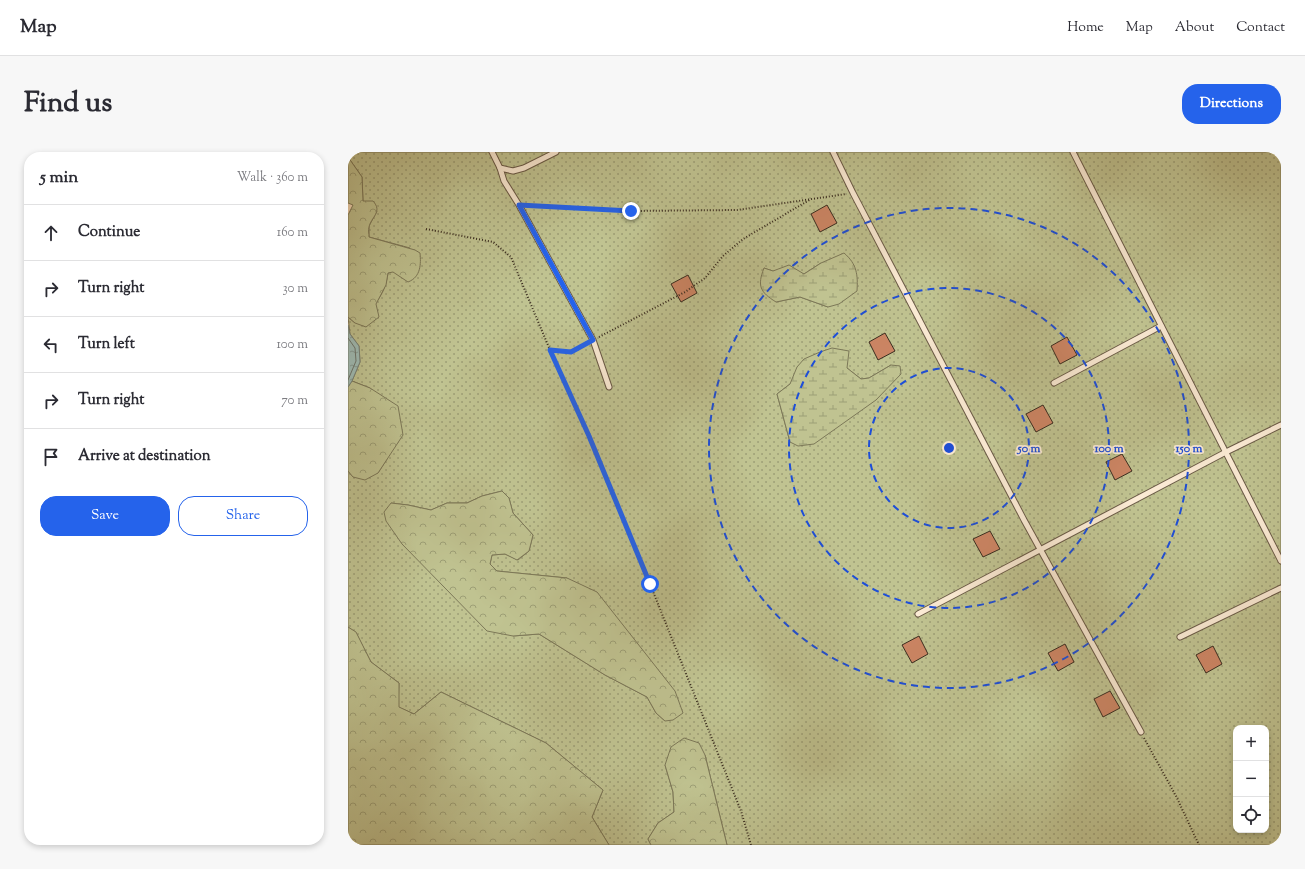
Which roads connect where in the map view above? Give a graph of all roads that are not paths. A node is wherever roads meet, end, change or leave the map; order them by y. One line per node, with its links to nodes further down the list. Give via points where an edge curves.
1 (492, 152): 5 (lane)
2 (556, 152): 5 (lane, via 514,171)
3 (833, 152): 11 (lane)
4 (1073, 152): 6 (lane)
5 (500, 168): 8 (lane, via 504,181 593,340)
6 (1161, 326): 7 (lane); 10 (lane)
7 (1054, 383)
8 (609, 387)
9 (1281, 425): 10 (lane)
10 (1226, 452): 11 (lane); 12 (lane)
11 (1041, 550): 14 (lane); 16 (lane)
12 (1281, 561)
13 (1281, 588): 15 (lane)
14 (918, 614)
15 (1180, 637)
16 (1141, 732)

